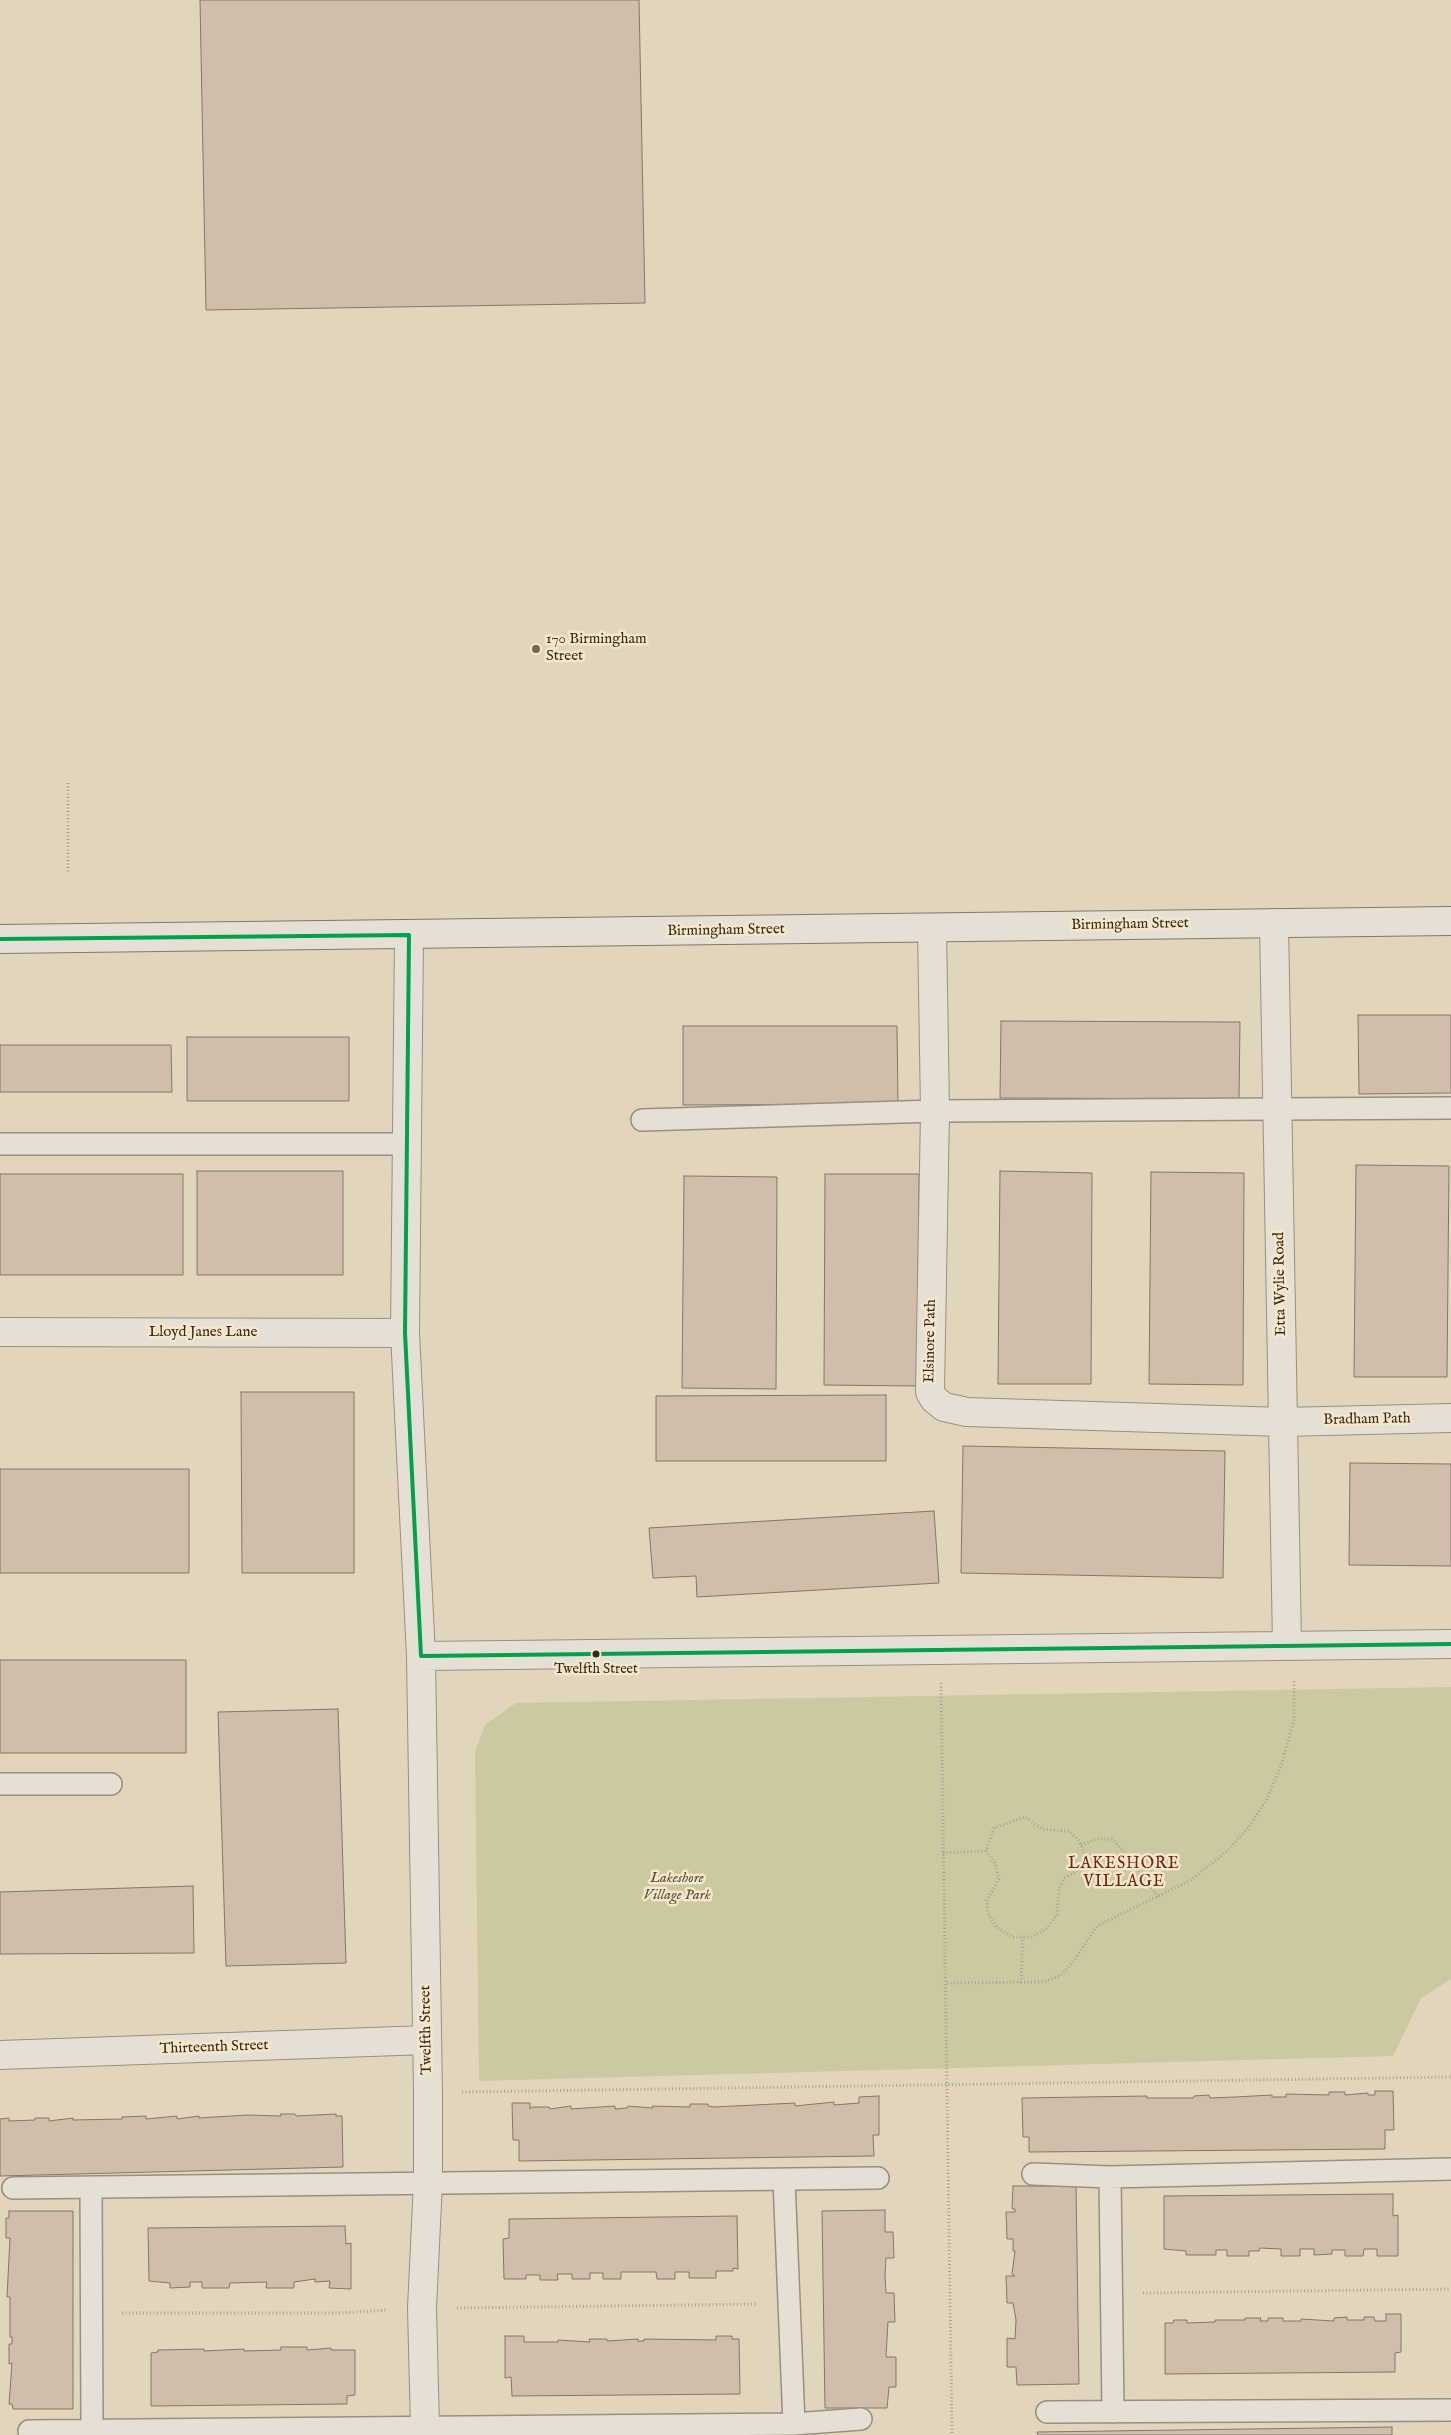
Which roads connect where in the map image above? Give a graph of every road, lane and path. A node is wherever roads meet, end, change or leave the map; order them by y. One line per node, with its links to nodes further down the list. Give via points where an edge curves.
1 (68, 783): 2 (path)
2 (68, 874)
3 (1451, 921): 4 (street, Birmingham Street)
4 (1274, 923): 5 (street, Birmingham Street); 9 (street, Etta Wylie Road)
5 (932, 928): 6 (street, Birmingham Street); 10 (street, Elsinore Path)
6 (409, 934): 7 (street, Birmingham Street); 13 (street, Twelfth Street)
7 (0, 939)
8 (1451, 1108): 9 (lane)
9 (1278, 1109): 10 (lane); 17 (street, Etta Wylie Road)
10 (935, 1111): 11 (lane); 17 (street, Elsinore Path, via 930,1392 934,1400 944,1407 967,1412)
11 (642, 1120)
12 (0, 1144): 13 (lane)
13 (405, 1144): 15 (street, Twelfth Street)
14 (0, 1332): 15 (street, Lloyd Janes Lane)
15 (405, 1333): 21 (street, Twelfth Street)
16 (1451, 1418): 17 (street, Bradham Path)
17 (1283, 1422): 19 (street, Etta Wylie Road)
18 (1451, 1644): 19 (street)
19 (1290, 1645): 20 (street); 27 (path, via 1294,1720 1281,1766 1267,1798 1248,1828 1227,1850 1191,1880)
20 (941, 1649): 21 (street); 26 (path)
21 (422, 1656): 31 (street, Twelfth Street)
22 (0, 1784): 23 (lane)
23 (111, 1784)
24 (1081, 1846): 25 (path, via 1069,1831 1042,1829 1025,1817 994,1828); 27 (path, via 1097,1839 1112,1840); 28 (path, via 1086,1856 1080,1869 1065,1878 1060,1889 1058,1915 1046,1929 1031,1937)
25 (986, 1851): 26 (path); 28 (path, via 999,1879 987,1900 988,1913 997,1928 1013,1937)
26 (943, 1853): 29 (path)
27 (1159, 1898): 30 (path, via 1097,1926 1061,1975 1044,1982)
28 (1022, 1937): 30 (path)
29 (947, 1983): 30 (path); 34 (path)
30 (1021, 1983)
31 (427, 2040): 32 (street, Thirteenth Street); 35 (street, Twelfth Street)
32 (0, 2055)
33 (1451, 2077): 34 (path)
34 (947, 2084): 35 (path); 54 (path)
35 (428, 2093): 41 (street, Twelfth Street)
36 (1451, 2169): 38 (lane)
37 (1033, 2174): 38 (lane)
38 (1110, 2177): 45 (lane)
39 (878, 2178): 40 (lane)
40 (784, 2180): 41 (lane); 50 (lane)
41 (428, 2182): 42 (lane); 53 (street, Twelfth Street, via 422,2308)
42 (91, 2187): 43 (lane); 51 (lane)
43 (13, 2188)
44 (1451, 2289): 45 (path)
45 (1112, 2293): 48 (lane)
46 (1451, 2410): 48 (lane)
47 (1047, 2412): 48 (lane)
48 (1113, 2412)
49 (862, 2419): 50 (lane)
50 (794, 2424): 53 (lane)
51 (92, 2430): 52 (lane); 53 (lane)
52 (29, 2431)
53 (426, 2431)
54 (952, 2435)

